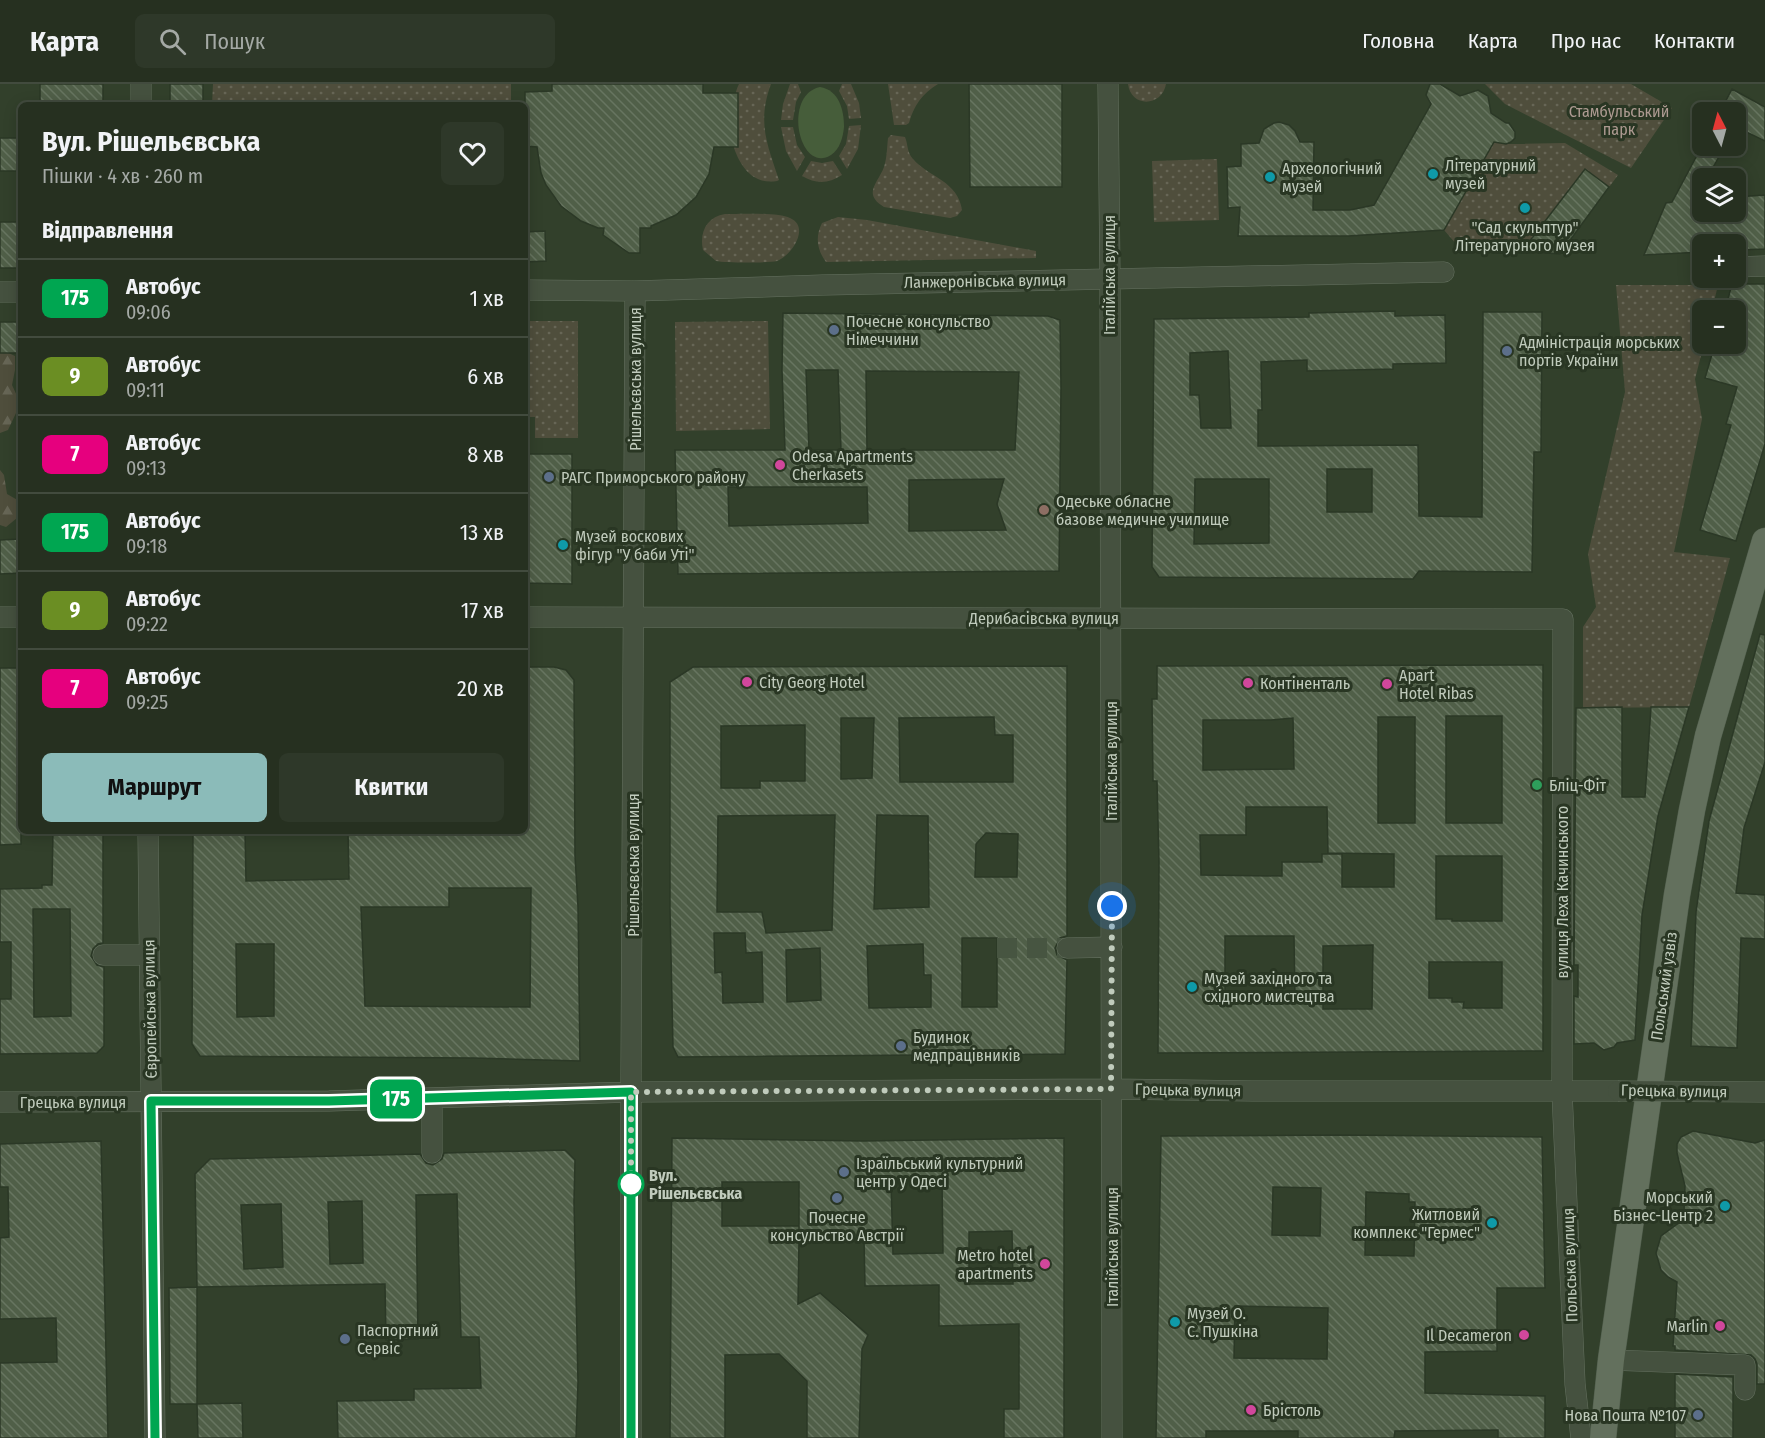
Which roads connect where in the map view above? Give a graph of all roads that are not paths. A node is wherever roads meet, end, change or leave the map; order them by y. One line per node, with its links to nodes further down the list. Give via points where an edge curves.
1 (141, 84): 3 (street)
2 (1108, 84): 7 (street, Італійська вулиця)
3 (141, 102)
4 (1765, 266): 5 (street)
5 (1746, 267)
6 (1444, 272): 7 (street, Ланжеронівська вулиця)
7 (1110, 278): 9 (street, Ланжеронівська вулиця); 17 (street, Італійська вулиця)
8 (528, 290): 9 (street, Ланжеронівська вулиця)
9 (635, 291): 16 (street, Рішельєвська вулиця)
10 (0, 292): 11 (street)
11 (18, 292)
12 (1765, 541): 32 (main road, Польський узвіз, via 1708,736 1692,810)
13 (0, 617): 14 (street)
14 (18, 617)
15 (528, 617): 16 (street, Дерибасівська вулиця)
16 (633, 617): 17 (street, Дерибасівська вулиця); 25 (street, Рішельєвська вулиця)
17 (1110, 618): 18 (street, Дерибасівська вулиця); 20 (street, Італійська вулиця)
18 (1563, 619): 26 (street, вулиця Леха Качинського)
19 (148, 834): 23 (street, Європейська вулиця)
20 (1112, 947): 21 (street); 24 (street, Італійська вулиця)
21 (1067, 948)
22 (104, 955): 23 (street)
23 (149, 955): 29 (street, Європейська вулиця)
24 (1111, 1089): 25 (street, Грецька вулиця); 26 (street, Грецька вулиця); 36 (street, Італійська вулиця)
25 (631, 1092): 28 (street, Грецька вулиця); 35 (street, Рішельєвська вулиця)
26 (1562, 1092): 27 (street, Грецька вулиця, bridge); 37 (street, Польська вулиця, via 1575,1384)
27 (1765, 1092)
28 (432, 1098): 29 (street, Грецька вулиця); 31 (street)
29 (151, 1101): 30 (street, Грецька вулиця); 34 (street, Європейська вулиця)
30 (0, 1102)
31 (432, 1153)
32 (1611, 1360): 33 (street, via 1745,1365); 38 (main road, Польський узвіз)
33 (1745, 1390)
34 (155, 1438)
35 (631, 1438)
36 (1112, 1438)
37 (1581, 1438)
38 (1603, 1438)

